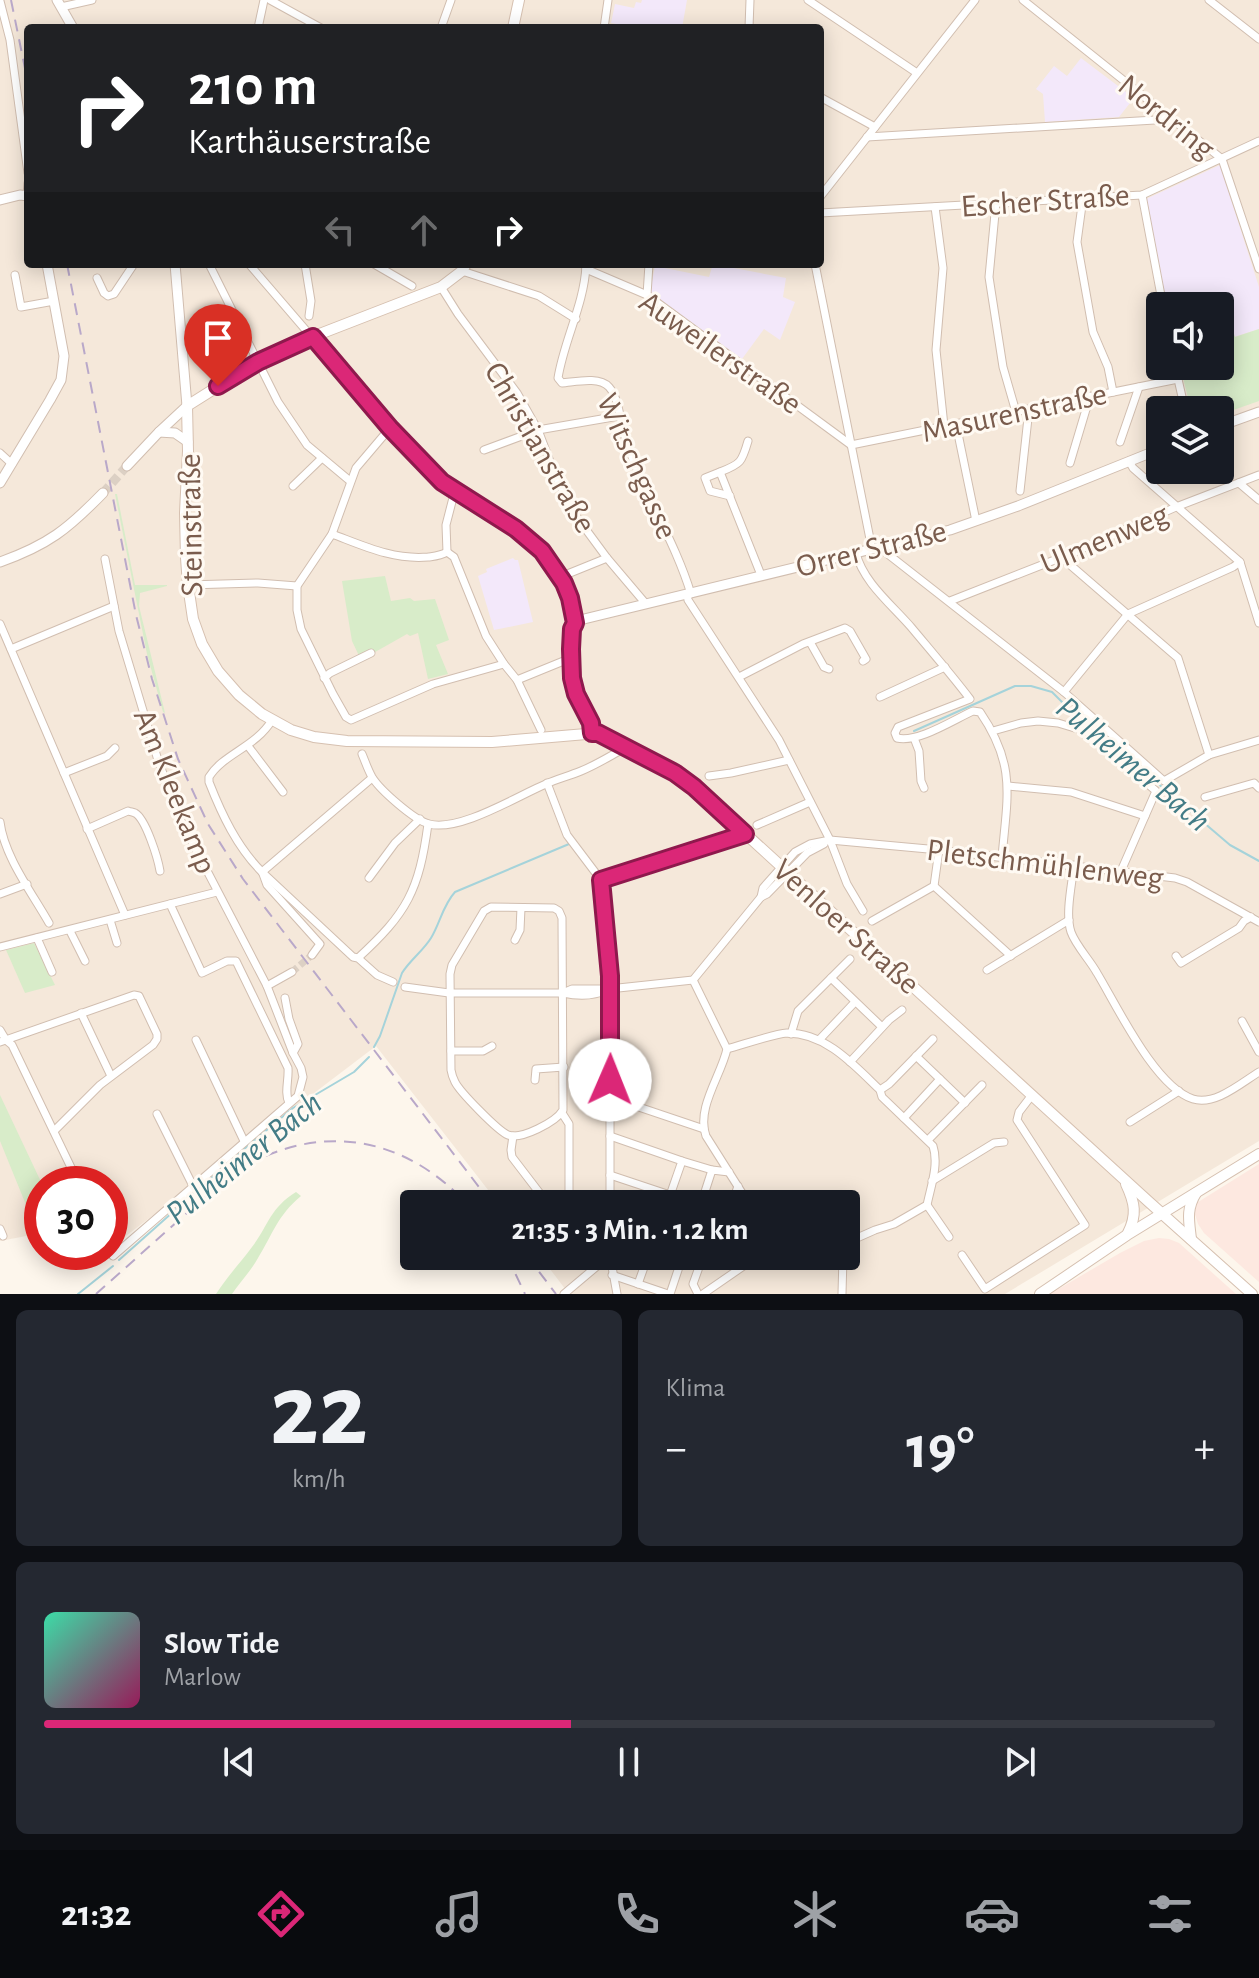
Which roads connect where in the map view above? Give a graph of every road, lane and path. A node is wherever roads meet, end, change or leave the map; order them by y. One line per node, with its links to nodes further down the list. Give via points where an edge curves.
1 (92, 0): 12 (street)
2 (267, 0): 14 (street); 15 (street)
3 (451, 0): 16 (street)
4 (519, 0): 17 (main road)
5 (608, 0): 18 (street)
6 (750, 0): 19 (street)
7 (808, 0): 21 (street)
8 (975, 0): 21 (street)
9 (1023, 0): 23 (street, Nordring)
10 (1209, 0): 20 (street)
11 (0, 1): 27 (street)
12 (59, 3): 13 (street)
13 (71, 24)
14 (259, 24)
15 (313, 24)
16 (442, 24)
17 (514, 24)
18 (605, 24)
19 (750, 24)
20 (1259, 39)
21 (917, 73): 24 (street)
22 (824, 99): 24 (street)
23 (1172, 119): 25 (street); 28 (street, Nordring)
24 (875, 127): 25 (street)
25 (867, 137): 29 (street)
26 (1259, 141): 28 (street, Escher Straße)
27 (24, 143)
28 (1222, 159): 30 (street, Escher Straße); 50 (street, Nordring)
29 (824, 192)
30 (1142, 195): 32 (street, Escher Straße); 55 (street)
31 (24, 197): 33 (street)
32 (1083, 198): 34 (street, Escher Straße); 64 (street, via 1077,242 1093,332)
33 (0, 200)
34 (996, 203): 35 (street, Escher Straße); 68 (street, via 989,277)
35 (935, 207): 36 (street, Escher Straße); 73 (street, via 943,268 936,350)
36 (824, 213)
37 (48, 268): 57 (street)
38 (131, 268): 52 (street, via 108,296)
39 (175, 268): 66 (street, Steinstraße)
40 (211, 268): 61 (street)
41 (253, 268): 60 (street)
42 (306, 268): 58 (street)
43 (381, 268): 53 (street)
44 (463, 268): 54 (main road)
45 (467, 268): 59 (street, via 539,296)
46 (586, 268): 59 (street)
47 (590, 268): 56 (street, Auweilerstraße)
48 (649, 268): 56 (street)
49 (816, 268): 80 (street)
50 (1259, 269)
51 (15, 275): 57 (street, via 21,307)
52 (97, 278)
53 (412, 286)
54 (441, 287): 60 (main road); 75 (street, Christianstraße)
55 (1160, 292)
56 (647, 295): 80 (street, Auweilerstraße)
57 (54, 301): 87 (street, via 64,356 61,380)
58 (309, 316)
59 (576, 319): 70 (street, Witschgasse, via 558,378 562,383 605,384)
60 (313, 337): 61 (main road); 74 (street)
61 (258, 362): 66 (main road); 84 (street, via 278,402)
62 (1173, 380): 63 (street, Masurenstraße)
63 (1139, 387): 64 (street, Masurenstraße); 79 (street)
64 (1113, 392): 65 (street, Masurenstraße)
65 (1090, 396): 67 (street, Masurenstraße); 86 (street)
66 (187, 406): 76 (street); 78 (main road, Steinstraße)
67 (1029, 409): 68 (street, Masurenstraße); 96 (street)
68 (1016, 412): 72 (street, Masurenstraße)
69 (1259, 412): 71 (street)
70 (619, 416): 75 (street); 115 (street, Witschgasse)
71 (1234, 421)
72 (956, 424): 73 (street, Masurenstraße); 101 (street)
73 (944, 426): 80 (street, Masurenstraße)
74 (390, 428): 91 (street); 95 (street)
75 (538, 430): 81 (street); 107 (street, Christianstraße, via 573,512)
76 (159, 432): 78 (street, via 175,433); 88 (street)
77 (748, 441): 89 (street, via 742,460)
78 (188, 442): 113 (main road, Steinstraße)
79 (1120, 442)
80 (851, 445): 103 (street)
81 (484, 450)
82 (0, 453): 87 (street)
83 (1146, 454): 85 (street, Orrer Straße)
84 (322, 458): 91 (street); 94 (street)
85 (1129, 461): 100 (street); 101 (street, Orrer Straße)
86 (1070, 463)
87 (12, 464): 92 (street)
88 (127, 466)
89 (720, 472): 98 (street); 98 (street, via 705,478 710,491)
90 (1259, 475): 93 (street, Ulmenweg)
91 (350, 481): 102 (street)
92 (0, 483)
93 (1239, 483): 99 (street); 100 (street, Ulmenweg)
94 (293, 486)
95 (455, 490): 104 (street, via 446,525); 112 (street, via 533,542)
96 (1020, 491)
97 (103, 493): 109 (street, via 56,537)
98 (730, 496): 111 (street)
99 (1259, 500)
100 (1176, 507): 106 (street, Ulmenweg); 110 (street)
101 (976, 521): 103 (street, Orrer Straße)
102 (332, 534): 104 (street, via 396,557); 114 (street)
103 (876, 549): 105 (street, Orrer Straße); 116 (street)
104 (447, 552): 128 (street)
105 (856, 553): 111 (street, Orrer Straße); 129 (street, via 859,566)
106 (1061, 557): 116 (street, Ulmenweg); 119 (street)
107 (607, 558): 112 (street); 117 (street, Christianstraße)
108 (105, 559): 118 (street, Am Kleekamp)
109 (0, 562)
110 (1240, 562): 119 (street); 121 (street)
111 (761, 575): 115 (street, Orrer Straße)
112 (560, 577): 120 (street)
113 (188, 585): 114 (street); 136 (main road, Steinstraße, via 193,619 218,671)
114 (297, 586): 132 (street, via 301,629)
115 (689, 594): 117 (street, Orrer Straße); 131 (street, Witschgasse)
116 (950, 601): 134 (street)
117 (646, 604): 120 (street, Orrer Straße)
118 (114, 606): 124 (street); 177 (street, Am Kleekamp, via 161,769)
119 (1128, 614): 134 (street); 146 (street, via 1178,658)
120 (575, 623): 126 (street)
121 (1259, 623)
122 (0, 624): 124 (street)
123 (810, 642): 127 (street, via 845,628); 130 (street); 131 (street)
124 (11, 649): 148 (street)
125 (371, 653): 132 (street)
126 (571, 658): 133 (street); 139 (street, via 575,691)
127 (863, 661)
128 (504, 664): 132 (street, via 433,684 354,720 346,717); 133 (street)
129 (945, 667): 135 (street); 140 (street, via 970,699 898,727 895,733 897,738)
130 (829, 669)
131 (739, 677): 147 (street, Witschgasse)
132 (324, 678)
133 (517, 680): 137 (street)
134 (1064, 692): 146 (street, via 1164,781)
135 (880, 697)
136 (272, 720): 139 (main road, Steinstraße, via 314,737 364,742 492,742); 142 (street)
137 (541, 730)
138 (993, 731): 140 (street, via 980,712 973,711); 152 (street); 158 (street, via 1038,721 1088,732 1156,791)
139 (592, 733): 144 (main road, Venloer Straße)
140 (914, 738): 153 (street)
141 (1259, 740): 146 (street)
142 (248, 746): 155 (street); 172 (street, via 218,766 209,782 238,842)
143 (115, 748): 148 (street)
144 (625, 748): 151 (street); 164 (main road, Venloer Straße, via 675,773)
145 (362, 754): 150 (street)
146 (1209, 755)
147 (789, 760): 149 (street); 157 (street, Witschgasse)
148 (64, 773): 163 (street)
149 (709, 776)
150 (372, 778): 159 (street); 172 (street, Am Kleekamp)
151 (547, 783): 161 (street, via 468,819); 174 (street, via 567,835)
152 (1008, 786): 158 (street, via 1071,792); 167 (street)
153 (924, 788)
154 (1259, 788): 156 (street, via 1254,783)
155 (283, 792)
156 (1205, 797)
157 (810, 802): 162 (street); 165 (street, Witschgasse)
158 (1145, 816): 171 (street)
159 (420, 819): 161 (street); 173 (street)
160 (0, 822): 175 (street)
161 (428, 824): 196 (street, via 415,888 400,915)
162 (757, 825)
163 (87, 829): 170 (street, via 133,812 158,857); 182 (street)
164 (745, 834): 169 (main road, Venloer Straße); 174 (street)
165 (830, 840): 166 (street, Pletschmühlenweg); 169 (street); 181 (street, Witschgasse)
166 (939, 850): 167 (street, Pletschmühlenweg); 176 (street)
167 (1002, 857): 168 (street, Pletschmühlenweg)
168 (1074, 865): 171 (street, Pletschmühlenweg); 184 (street)
169 (785, 869): 203 (street); 237 (main road, Venloer Straße)
170 (160, 871)
171 (1121, 871): 185 (street, Pletschmühlenweg, via 1187,882)
172 (262, 872): 193 (street, Am Kleekamp, via 267,885 320,944); 196 (street)
173 (369, 878)
174 (601, 880): 207 (street)
175 (27, 884): 178 (street); 187 (street)
176 (934, 886): 186 (street); 194 (street)
177 (217, 892): 179 (street); 205 (street, Am Kleekamp)
178 (0, 894)
179 (170, 904): 182 (street); 239 (street, via 202,973 236,961 288,1068)
180 (521, 908): 190 (street); 208 (street, via 484,911 452,965); 209 (street, via 559,911)
181 (863, 911)
182 (125, 915): 183 (street)
183 (110, 920): 188 (street); 191 (street)
184 (1069, 920): 194 (street); 236 (street, via 1072,934 1141,1049)
185 (1255, 920): 195 (street, Pletschmühlenweg, via 1244,921 1181,963)
186 (872, 921)
187 (49, 923)
188 (70, 931): 189 (street); 198 (street)
189 (37, 938): 192 (street); 200 (street)
190 (515, 940)
191 (117, 943)
192 (0, 947)
193 (312, 955)
194 (1011, 956): 199 (street)
195 (1176, 956)
196 (358, 958): 204 (street)
197 (850, 959): 202 (street)
198 (85, 961)
199 (987, 970)
200 (52, 972)
201 (292, 972): 205 (street)
202 (831, 978): 211 (street); 217 (street, via 798,1011)
203 (693, 980): 207 (street); 223 (street)
204 (393, 982)
205 (267, 986): 226 (street, Am Kleekamp)
206 (405, 987): 208 (street)
207 (609, 989): 209 (street, via 596,995); 238 (street)
208 (449, 993): 209 (street); 224 (street)
209 (563, 993): 229 (street)
210 (285, 998): 226 (street, via 298,1044)
211 (855, 1002): 215 (street); 220 (street)
212 (902, 1010): 215 (street)
213 (81, 1013): 221 (street); 231 (street); 231 (street, via 139,996 157,1039)
214 (1242, 1021): 225 (street)
215 (882, 1027): 228 (street)
216 (0, 1030): 221 (street)
217 (791, 1034): 220 (street); 223 (street)
218 (933, 1039): 227 (street)
219 (196, 1040): 250 (street)
220 (819, 1040): 228 (street)
221 (3, 1041): 246 (street, via 12,1045)
222 (492, 1046): 224 (street)
223 (727, 1049): 245 (street)
224 (451, 1051): 247 (street, via 458,1087 502,1132)
225 (1259, 1052)
226 (293, 1053): 239 (street, via 303,1077 298,1096)
227 (916, 1056): 232 (street); 235 (street)
228 (850, 1062): 235 (street)
229 (564, 1067): 233 (street, via 536,1069); 241 (street)
230 (1259, 1072): 236 (street, via 1216,1097 1194,1099)
231 (111, 1076): 246 (street)
232 (940, 1079): 240 (street); 243 (street)
233 (535, 1080)
234 (982, 1085): 240 (street)
235 (880, 1090): 243 (street)
236 (1179, 1091): 244 (street)
237 (1032, 1095): 258 (main road, Venloer Straße); 278 (street, via 1017,1120 1085,1225 985,1289)
238 (609, 1097): 245 (street); 248 (street)
239 (289, 1103): 250 (street)
240 (965, 1103): 249 (street)
241 (562, 1113): 247 (street, via 523,1136); 263 (street, via 569,1124)
242 (157, 1114): 260 (street)
243 (904, 1118): 249 (street)
244 (1130, 1122)
245 (704, 1129): 256 (street)
246 (54, 1131): 254 (street)
247 (513, 1136): 262 (street, via 512,1157)
248 (610, 1136): 253 (street); 257 (street)
249 (928, 1140): 259 (street, via 935,1153)
250 (244, 1141): 260 (street)
251 (1004, 1142): 259 (street)
252 (1259, 1154): 270 (main road)
253 (682, 1161): 255 (street); 266 (street)
254 (70, 1166)
255 (712, 1170): 256 (street); 267 (street)
256 (729, 1172): 261 (street)
257 (610, 1175): 264 (street); 265 (street)
258 (1124, 1180): 272 (main road, Venloer Straße); 273 (main road, via 1135,1208)
259 (932, 1181): 271 (street)
260 (193, 1186): 277 (street)
261 (738, 1186): 268 (street); 269 (street)
262 (537, 1190)
263 (569, 1190)
264 (610, 1190)
265 (655, 1190)
266 (672, 1190)
267 (706, 1190)
268 (737, 1190)
269 (740, 1190)
270 (1198, 1192): 272 (main road); 276 (main road, via 1189,1209)
271 (927, 1205): 274 (street); 275 (street)
272 (1162, 1214): 273 (main road); 276 (main road, Venloer Straße)
273 (1127, 1235): 279 (main road)
274 (860, 1237)
275 (949, 1237)
276 (1191, 1239): 296 (main road, Venloer Straße)
277 (128, 1243)
278 (962, 1255)
279 (1091, 1259): 294 (main road); 295 (main road)
280 (592, 1270): 290 (street)
281 (611, 1270): 287 (street)
282 (643, 1270): 288 (street)
283 (678, 1270): 292 (street)
284 (698, 1270): 289 (street, via 693,1284)
285 (738, 1270): 289 (street)
286 (843, 1270): 293 (street)
287 (612, 1275): 288 (street); 291 (street)
288 (638, 1284): 292 (street)
289 (706, 1293)
290 (564, 1294)
291 (617, 1294)
292 (669, 1294)
293 (842, 1294)
294 (1029, 1294)
295 (1040, 1294)
296 (1252, 1294)

